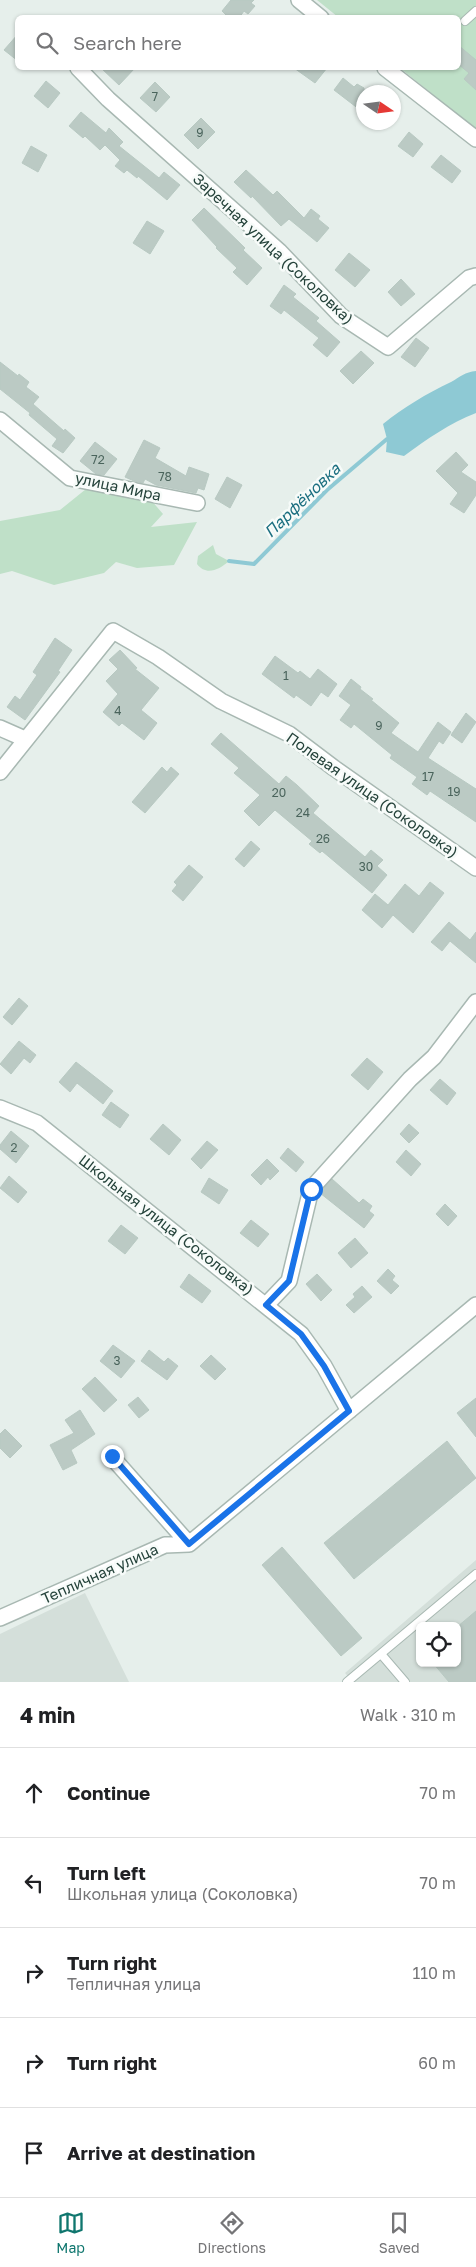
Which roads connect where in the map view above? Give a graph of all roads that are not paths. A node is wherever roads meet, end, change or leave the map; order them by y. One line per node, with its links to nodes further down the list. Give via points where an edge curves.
1 (299, 0): 3 (street)
2 (476, 11): 4 (lane)
3 (317, 15)
4 (465, 21)
5 (80, 70): 8 (street, Заречная улица (Соколовка), via 278,251 341,316 388,348 468,278)
6 (388, 70): 7 (street)
7 (476, 139)
8 (476, 276)
9 (0, 420): 10 (street, улица Мира, via 70,478)
10 (197, 503)
11 (0, 728): 12 (street)
12 (25, 739): 13 (street); 14 (street, Полевая улица (Соколовка), via 113,631 158,657 221,701 289,734)
13 (0, 772)
14 (476, 868)
15 (476, 1002): 17 (street, via 434,1057 410,1079 311,1189 289,1281)
16 (0, 1108): 17 (street, Школьная улица (Соколовка), via 37,1123)
17 (266, 1305): 19 (street, Школьная улица (Соколовка), via 301,1334 324,1366)
18 (476, 1305): 19 (street)
19 (349, 1411): 21 (street)
20 (112, 1456): 21 (street)
21 (189, 1544): 23 (street, Тепличная улица, via 165,1545)
22 (476, 1574): 24 (lane)
23 (0, 1618)
24 (381, 1654): 25 (lane); 26 (lane)
25 (348, 1682)
26 (405, 1682)

